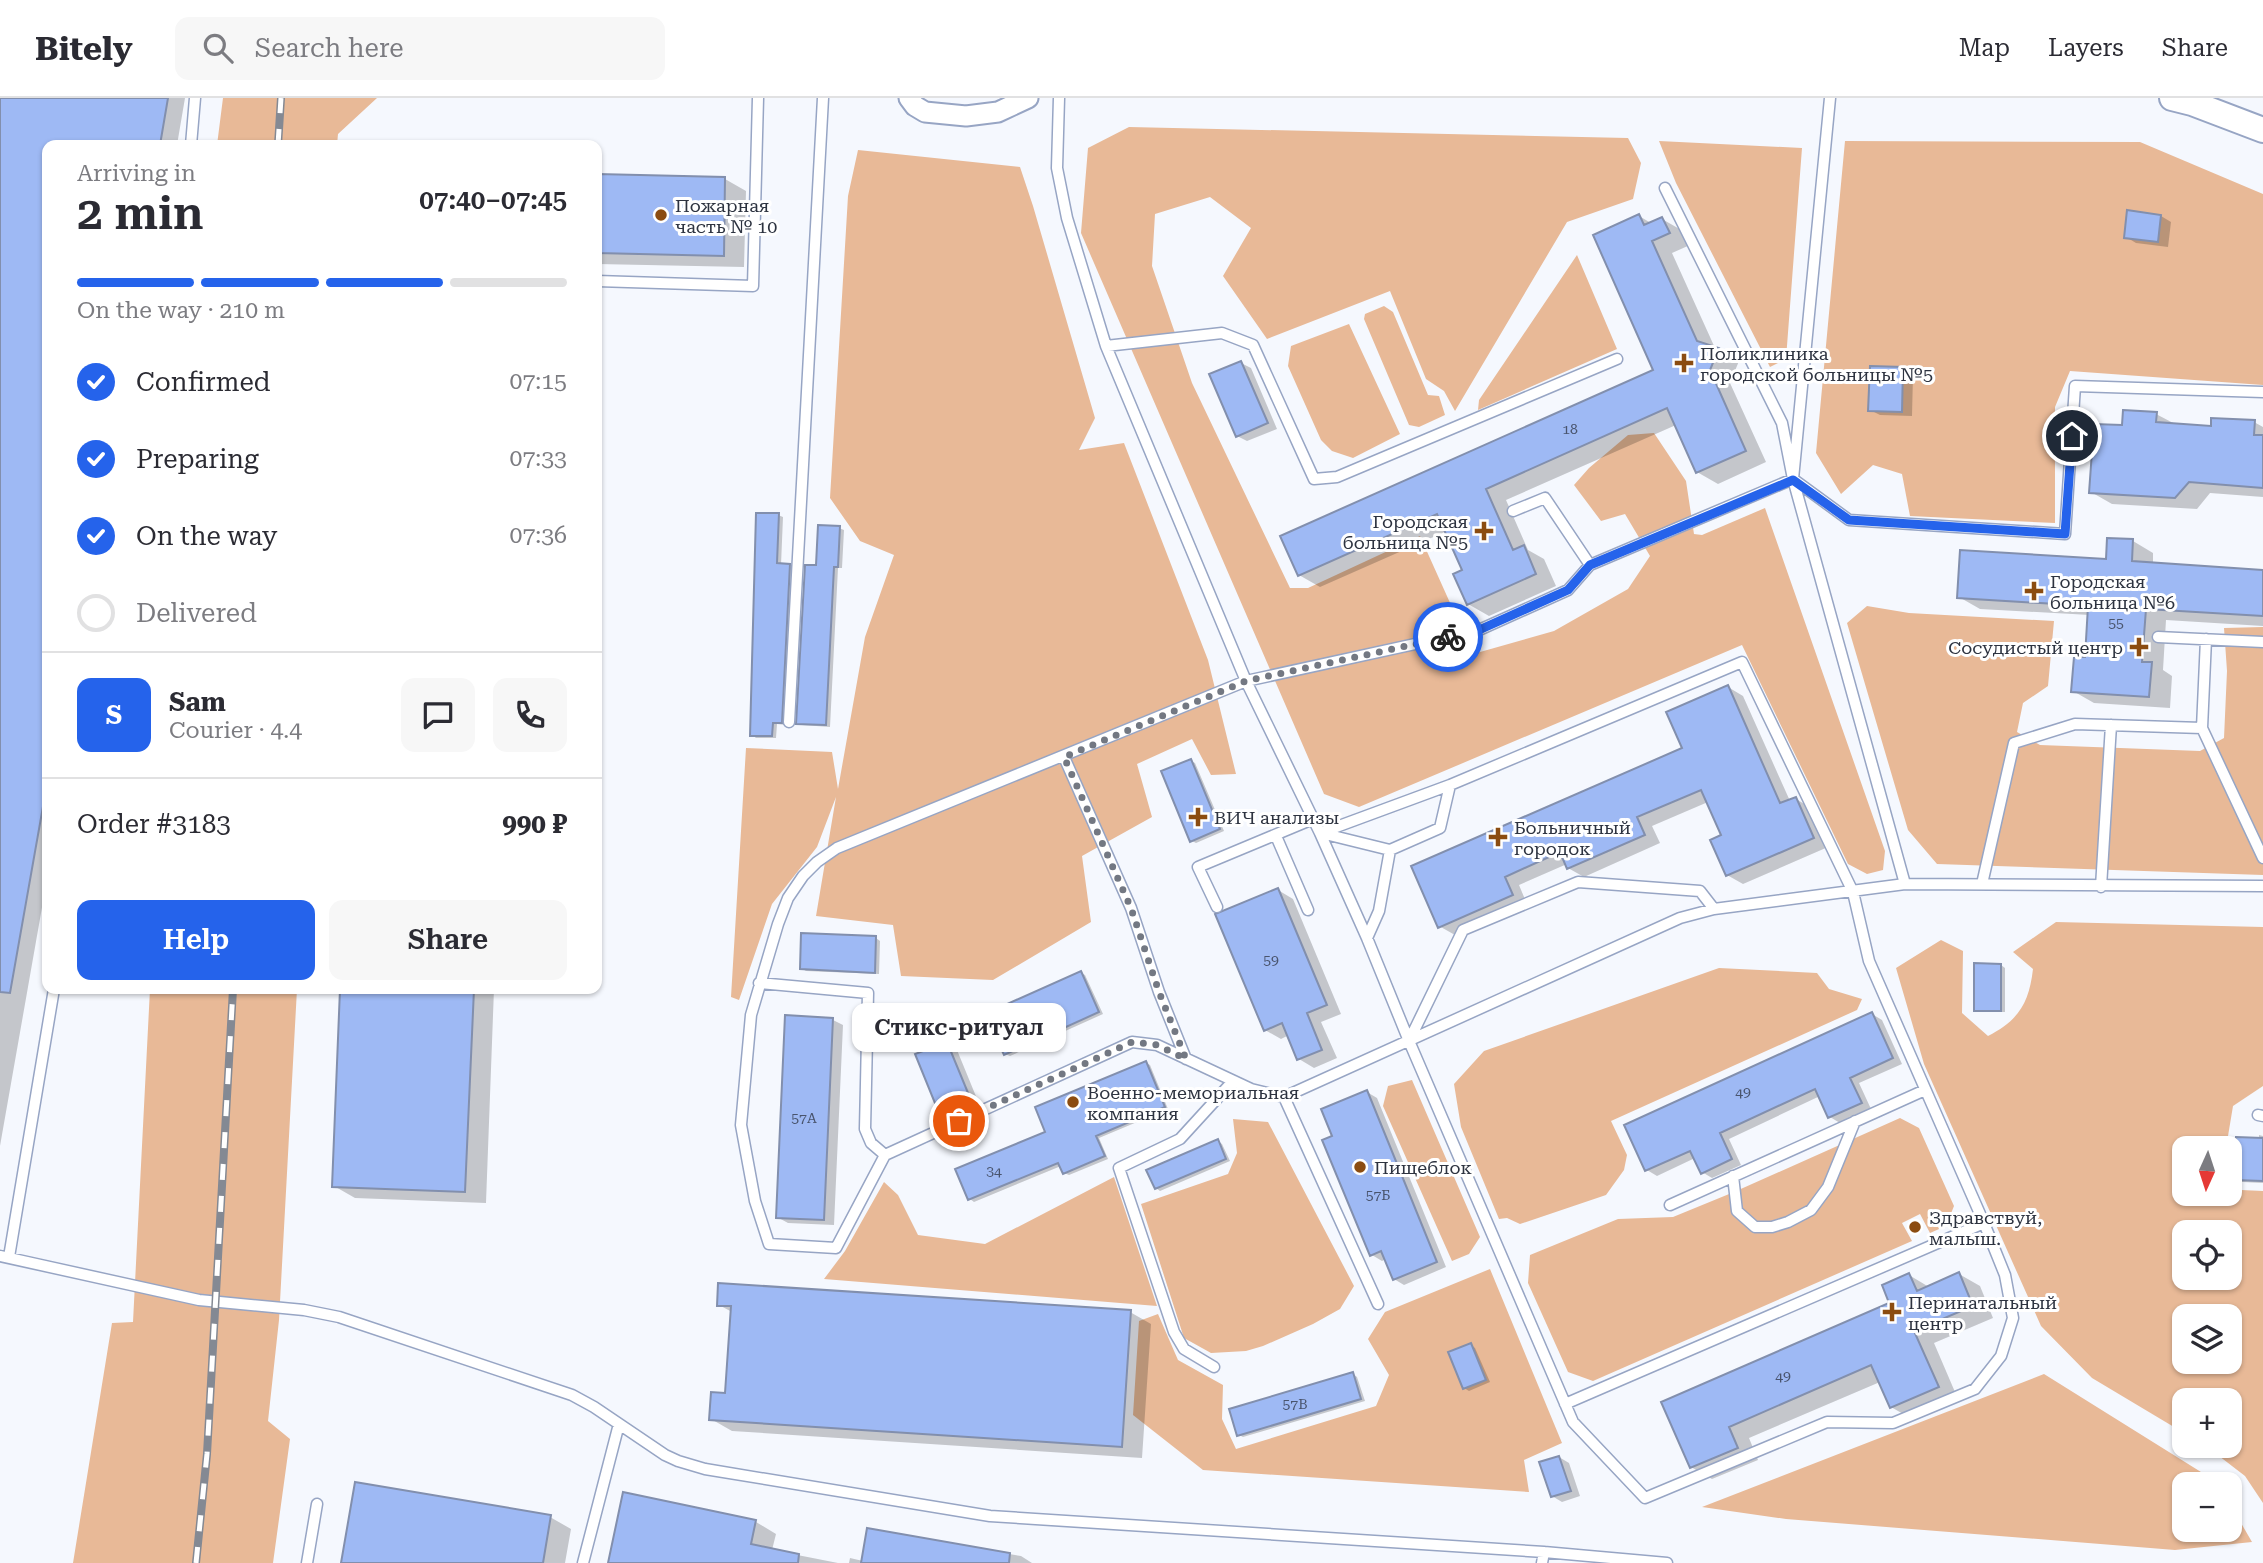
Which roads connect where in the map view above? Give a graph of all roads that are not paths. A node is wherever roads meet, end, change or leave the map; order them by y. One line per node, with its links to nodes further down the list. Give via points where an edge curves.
1 (195, 98): 10 (lane)
2 (758, 98): 12 (lane, via 753,286)
3 (823, 98): 23 (lane)
4 (909, 98): 5 (street, via 925,112 966,116 998,112)
5 (1028, 98)
6 (1059, 98): 13 (lane, via 1057,168 1067,218)
7 (1830, 98): 16 (lane)
8 (2172, 98): 9 (street)
9 (2263, 130)
10 (191, 140)
11 (1665, 188): 16 (lane, via 1782,423)
12 (602, 281)
13 (1106, 346): 14 (lane, via 1222,333 1253,345 1314,479 1337,477); 22 (lane)
14 (1617, 359)
15 (2263, 392): 16 (lane, via 2075,386 2065,534 1849,520)
16 (1793, 480): 18 (lane); 33 (lane)
17 (1513, 511): 18 (lane, via 1545,498)
18 (1590, 565): 22 (lane, via 1568,590 1479,630)
19 (2158, 637): 20 (lane)
20 (2206, 639): 21 (lane); 25 (lane)
21 (2263, 642)
22 (1246, 681): 26 (lane); 28 (lane)
23 (789, 722)
24 (2111, 725): 25 (lane); 34 (lane, via 2075,724 2014,743); 36 (lane)
25 (2202, 727): 32 (lane)
26 (1064, 757): 42 (lane, via 837,848 817,862 788,898); 45 (lane, via 1131,908)
27 (1450, 785): 29 (lane); 31 (lane, via 1440,828); 37 (lane, via 1742,662)
28 (1313, 819): 29 (lane); 30 (lane)
29 (1320, 833): 31 (lane); 41 (lane)
30 (1276, 836): 38 (lane, via 1198,867); 40 (lane)
31 (1390, 850): 41 (lane, via 1379,911)
32 (2263, 858)
33 (1905, 884): 34 (lane); 37 (lane)
34 (1982, 884): 36 (lane)
35 (2263, 886): 36 (lane)
36 (2101, 887)
37 (1853, 892): 39 (lane); 47 (lane, via 1869,961)
38 (1217, 907)
39 (1714, 909): 44 (lane, via 1680,918); 44 (lane, via 1700,891 1578,882 1463,930)
40 (1308, 910)
41 (1367, 938): 44 (lane)
42 (759, 983): 50 (lane, via 868,993 865,1129 871,1143); 50 (lane, via 751,1015 741,1125 755,1201 769,1244 836,1248)
43 (53, 994): 54 (lane)
44 (1409, 1041): 48 (lane); 57 (lane)
45 (1186, 1059): 46 (lane); 50 (lane, via 1157,1045 1132,1042)
46 (1233, 1081): 48 (lane); 56 (lane, via 1180,1139 1119,1168 1174,1332 1184,1349)
47 (1925, 1090): 49 (lane); 53 (lane)
48 (1284, 1097): 55 (lane)
49 (1855, 1121): 51 (lane); 51 (lane, via 1828,1187 1811,1210 1788,1222 1755,1227 1737,1211)
50 (885, 1155)
51 (1733, 1176): 52 (lane)
52 (1670, 1205)
53 (1984, 1223): 57 (lane); 57 (lane, via 2006,1275 2013,1318 2001,1356 1975,1390 1894,1423 1827,1422 1645,1498 1573,1423)
54 (4, 1257): 58 (lane, via 199,1300 339,1317 572,1395)
55 (1378, 1304)
56 (1214, 1367)
57 (1565, 1404)
58 (619, 1424): 60 (lane, via 690,1466 948,1511); 62 (lane)
59 (317, 1504): 61 (lane)
60 (1543, 1558): 63 (lane)
61 (307, 1563)
62 (583, 1563)
63 (1667, 1563)

